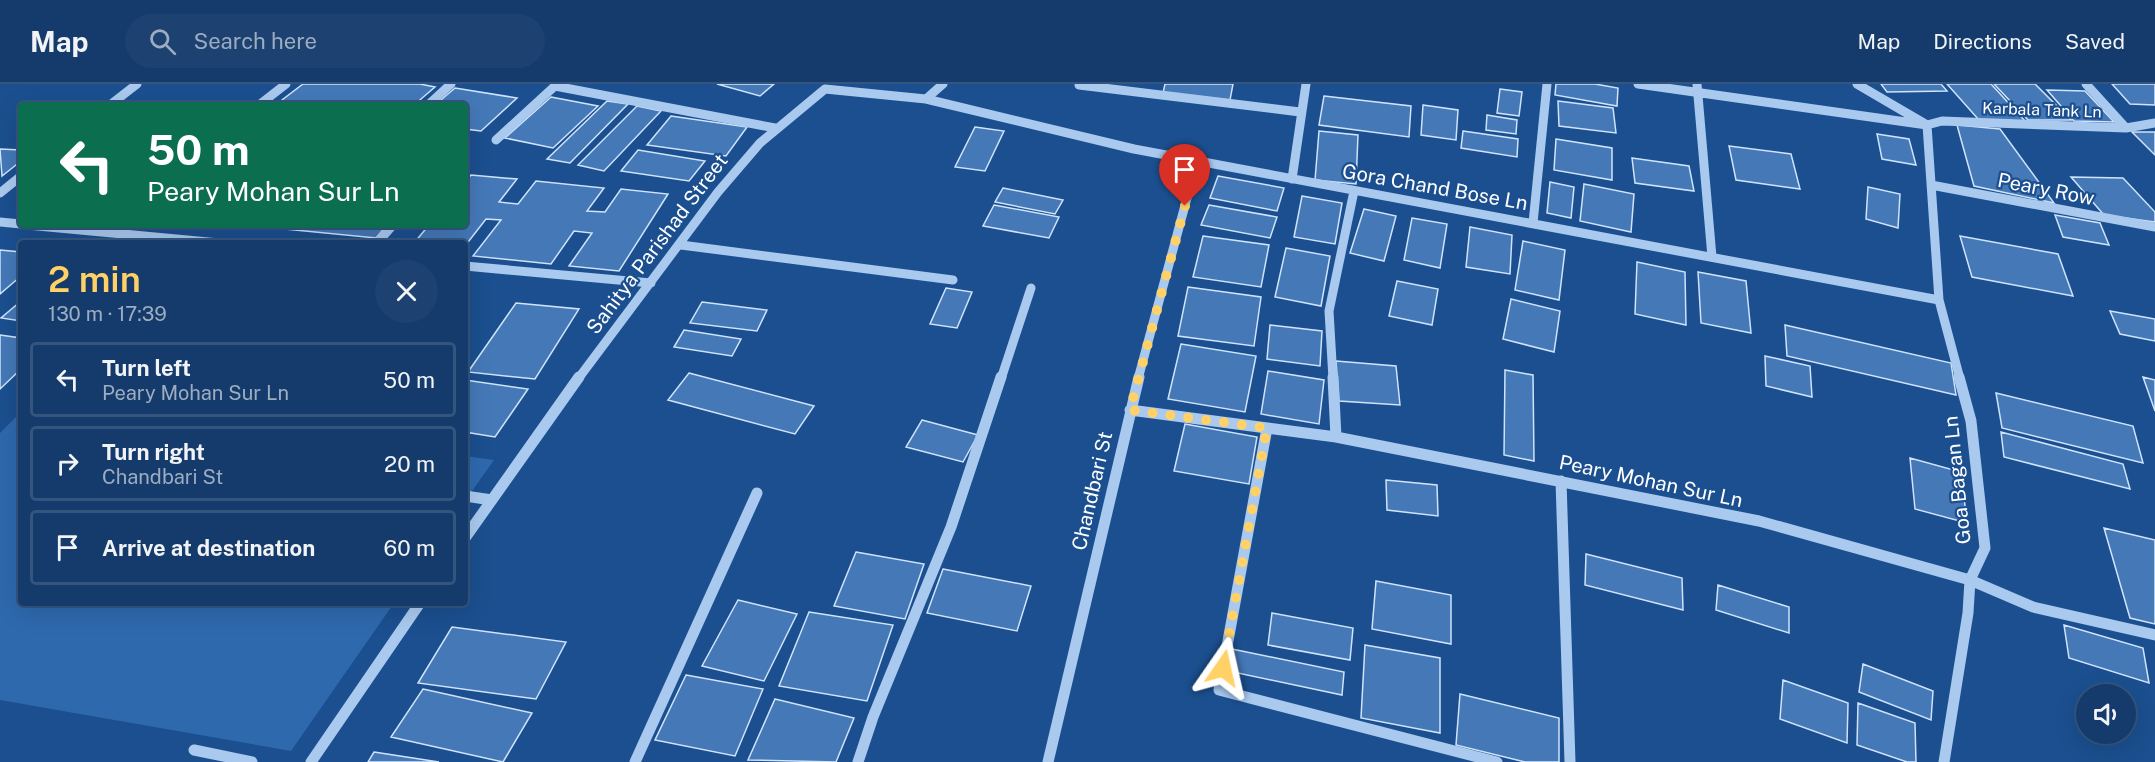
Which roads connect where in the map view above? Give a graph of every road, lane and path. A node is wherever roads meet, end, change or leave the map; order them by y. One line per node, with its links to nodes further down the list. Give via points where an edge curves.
1 (137, 84): 13 (street)
2 (286, 84): 14 (street)
3 (451, 84): 15 (street)
4 (943, 84): 12 (street)
5 (1306, 84): 16 (street)
6 (1547, 84): 29 (street)
7 (1638, 84): 11 (street, Karbala Tank Ln)
8 (1857, 84): 18 (street)
9 (2086, 84): 20 (street)
10 (1079, 85): 16 (street)
11 (1697, 88): 18 (street, Karbala Tank Ln); 39 (street)
12 (926, 99): 19 (street, Sahitya Parishad Street, via 825,89); 22 (street, Gora Chand Bose Ln)
13 (114, 102)
14 (263, 102)
15 (431, 102)
16 (1300, 112): 24 (street)
17 (2155, 123): 20 (street, Karbala Tank Ln)
18 (1927, 125): 20 (street, Karbala Tank Ln, via 1942,122); 25 (street, Goa Bagan Ln)
19 (775, 128): 21 (street, via 555,86); 38 (street, Sahitya Parishad Street, via 718,192)
20 (2126, 128)
21 (496, 140)
22 (1197, 161): 24 (street, Gora Chand Bose Ln); 45 (street, Chandbari St)
23 (18, 178): 27 (street)
24 (1292, 179): 26 (street, Gora Chand Bose Ln)
25 (1931, 185): 31 (street, Peary Row); 44 (street, Goa Bagan Ln)
26 (1354, 191): 29 (street, Gora Chand Bose Ln); 47 (street, via 1329,311)
27 (0, 193)
28 (0, 222): 30 (street)
29 (1533, 223): 39 (street, Gora Chand Bose Ln)
30 (18, 224)
31 (2155, 227)
32 (61, 228): 35 (street)
33 (111, 228): 35 (street)
34 (390, 228): 37 (street)
35 (106, 232): 36 (street)
36 (188, 240)
37 (380, 240)
38 (681, 245): 41 (street); 42 (street, Sahitya Parishad Street)
39 (1712, 257): 44 (street, Gora Chand Bose Ln)
40 (468, 266): 42 (street)
41 (953, 280)
42 (651, 284): 51 (street, Sahitya Parishad Street, via 552,413)
43 (1031, 288): 61 (street, via 951,527)
44 (1939, 300): 53 (street, Goa Bagan Ln, via 1974,444 1985,548)
45 (1130, 410): 46 (street, Peary Mohan Sur Ln); 57 (street, Chandbari St)
46 (1267, 428): 47 (street, Peary Mohan Sur Ln); 62 (street, via 1219,690)
47 (1336, 437): 48 (street, Peary Mohan Sur Ln)
48 (1561, 481): 53 (street, Peary Mohan Sur Ln, via 1759,522); 63 (street)
49 (757, 493): 60 (street)
50 (468, 496): 51 (street)
51 (492, 500): 52 (street, Sahitya Parishad Street)
52 (468, 534)
53 (1970, 580): 55 (street, Peary Mohan Sur Ln, via 2033,607); 64 (street, Goa Bagan Ln)
54 (418, 606): 59 (street)
55 (2155, 635)
56 (194, 750): 58 (street)
57 (1051, 761)
58 (252, 762)
59 (311, 762)
60 (635, 762)
61 (858, 762)
62 (1497, 762)
63 (1570, 762)
64 (1944, 762)

